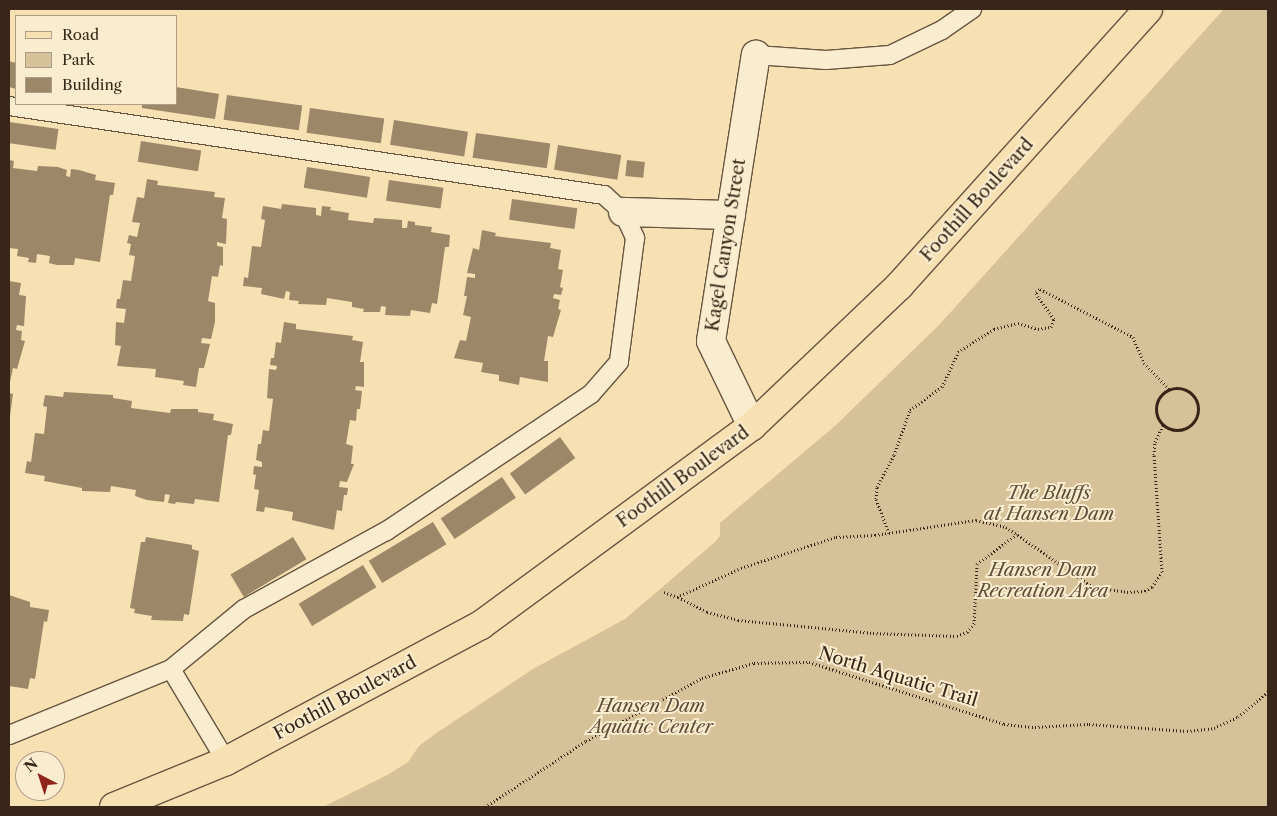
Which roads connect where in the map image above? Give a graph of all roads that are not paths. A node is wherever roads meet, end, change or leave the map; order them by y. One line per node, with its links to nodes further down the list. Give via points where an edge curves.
1 (972, 9): 3 (lane, via 942,30 890,55 826,60)
2 (1148, 9): 7 (main road, Foothill Boulevard, via 899,286)
3 (756, 55): 6 (street, Kagel Canyon Street)
4 (9, 106): 5 (lane, via 604,195)
5 (623, 212): 6 (street); 8 (lane, via 635,238 619,362 591,394 386,531 244,609)
6 (731, 215): 7 (street, Kagel Canyon Street, via 711,341)
7 (752, 426): 10 (main road, Foothill Boulevard, via 481,625)
8 (171, 669): 9 (lane); 10 (lane)
9 (9, 735)
10 (226, 761): 11 (main road, Foothill Boulevard)
11 (114, 807)

